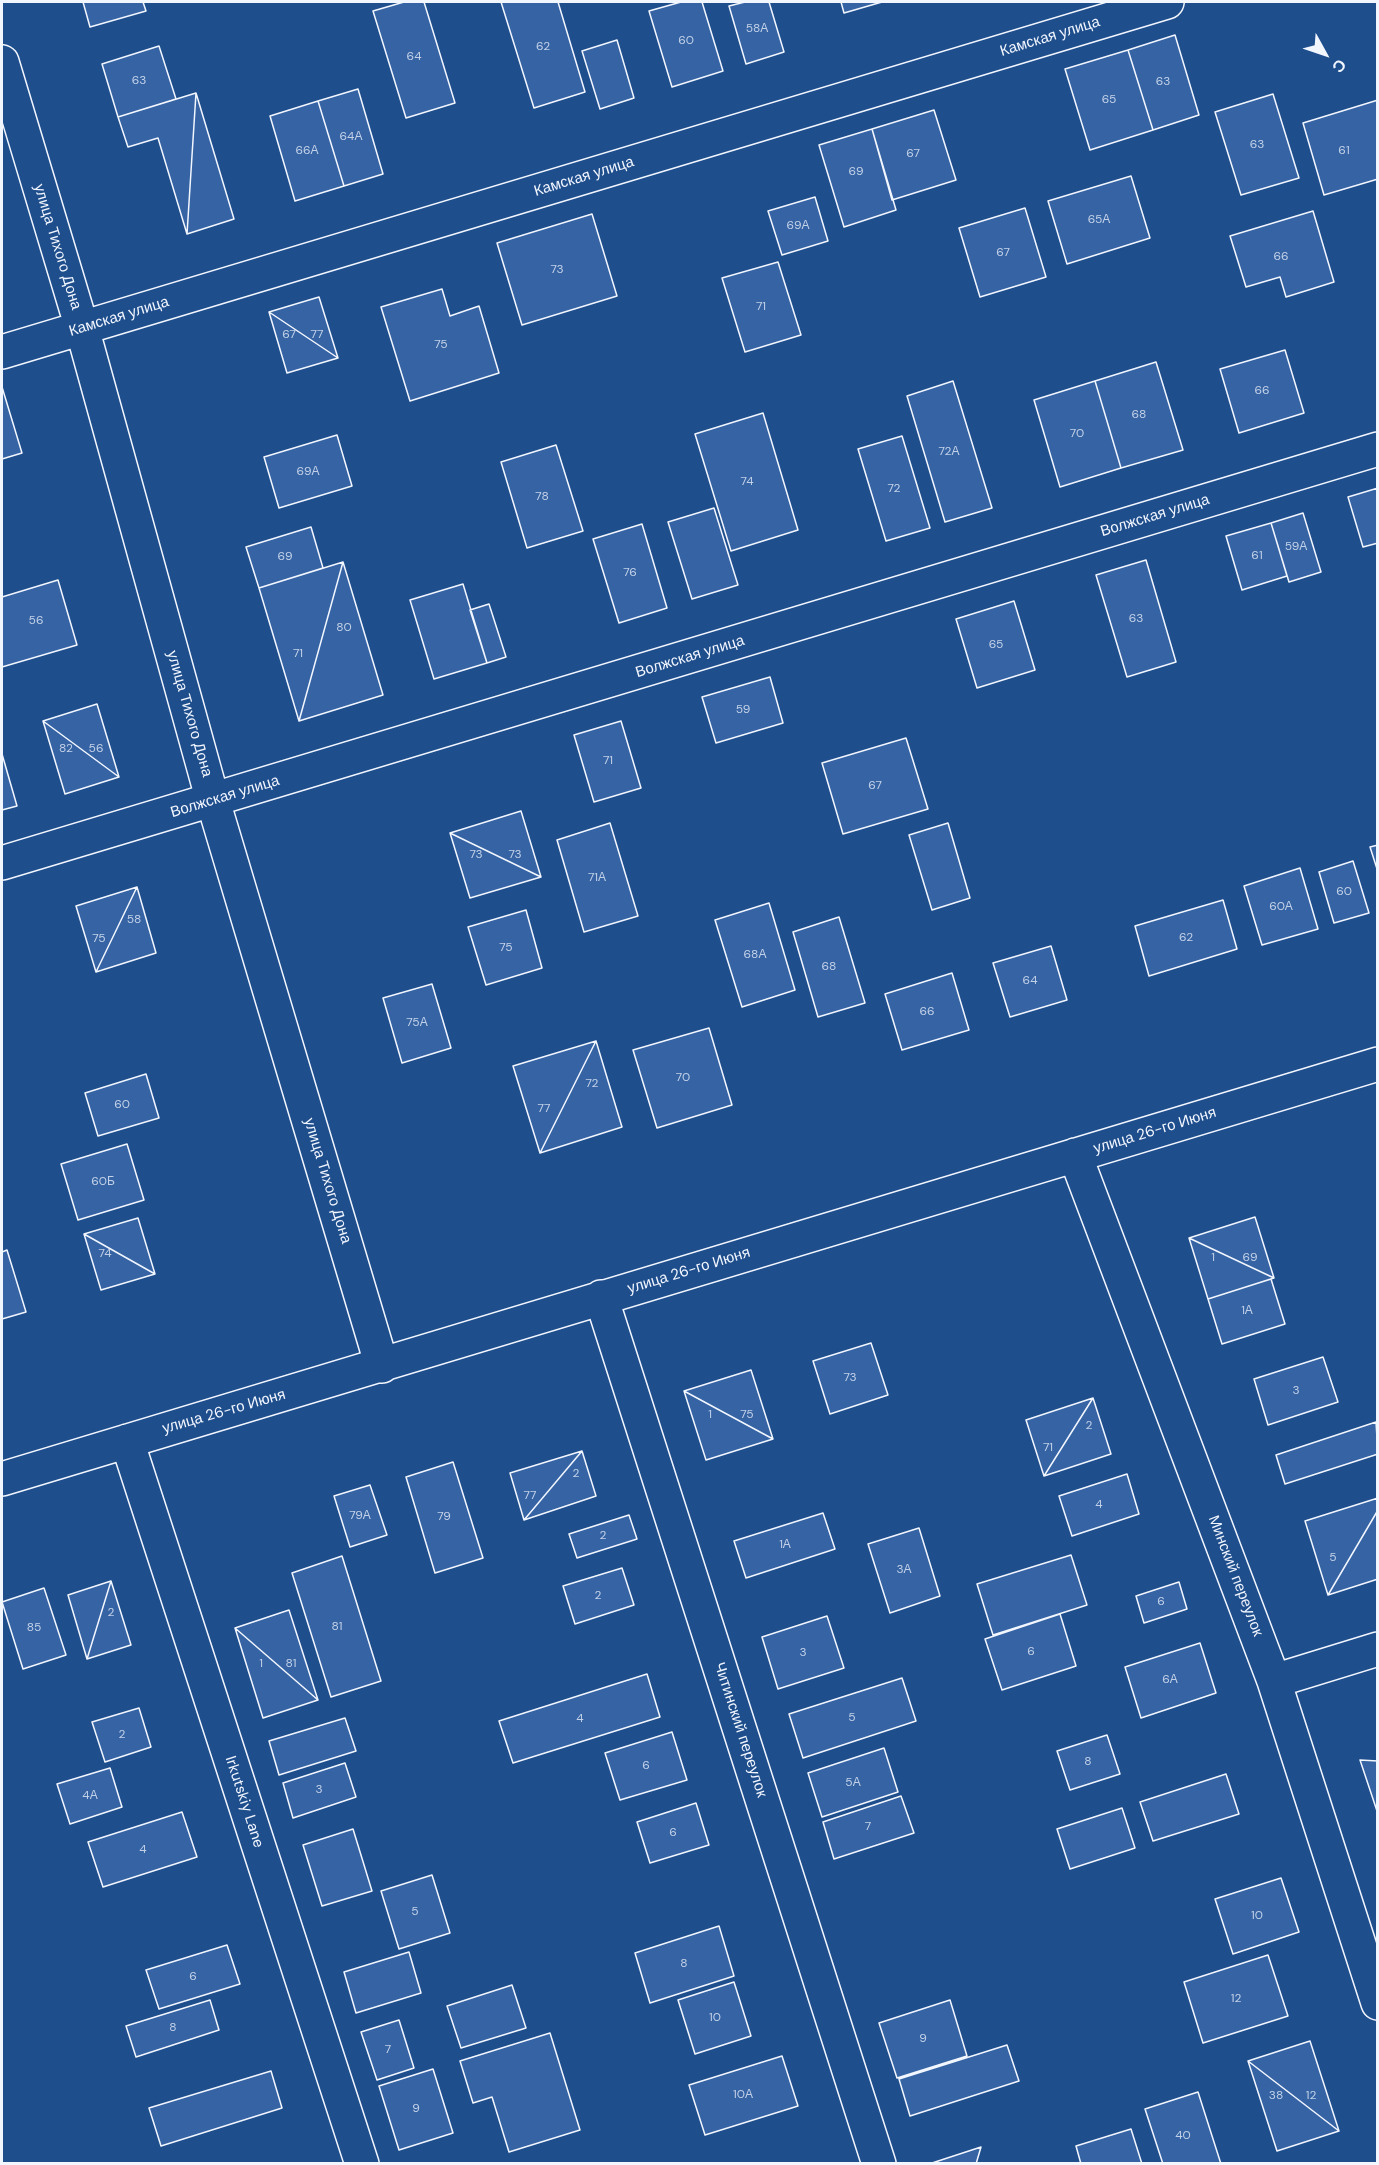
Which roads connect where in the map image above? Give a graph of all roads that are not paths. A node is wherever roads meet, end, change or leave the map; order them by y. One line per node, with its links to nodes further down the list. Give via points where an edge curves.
1 (1167, 2): 3 (street, Камская улица)
2 (2, 62): 3 (street, улица Тихого Дона)
3 (82, 328): 4 (street, Камская улица); 6 (street, улица Тихого Дона)
4 (2, 352)
5 (1377, 449): 6 (street, Волжская улица)
6 (213, 801): 7 (street, Волжская улица); 11 (street, улица Тихого Дона)
7 (2, 863)
8 (1377, 1064): 9 (street, улица 26-го Июня)
9 (1075, 1155): 10 (street, улица 26-го Июня); 15 (street, Минский переулок)
10 (601, 1297): 11 (street, улица 26-го Июня); 18 (street, Читинский переулок)
11 (382, 1366): 12 (street, улица 26-го Июня)
12 (127, 1441): 13 (street, улица 26-го Июня); 17 (street, Irkutskiy Lane)
13 (2, 1479)
14 (1377, 1649): 15 (street)
15 (1274, 1681): 16 (street, Минский переулок)
16 (1377, 2003)
17 (362, 2163)
18 (879, 2163)

